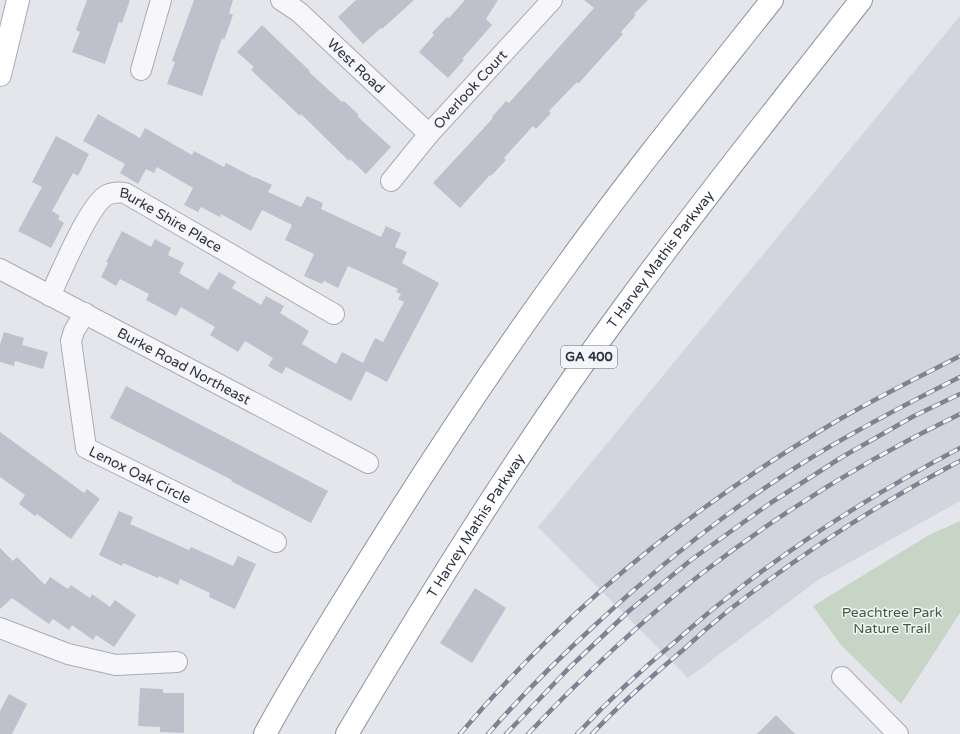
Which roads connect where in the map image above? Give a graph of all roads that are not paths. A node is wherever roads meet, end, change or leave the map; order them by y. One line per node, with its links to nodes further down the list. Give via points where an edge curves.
1 (18, 0): 8 (main road)
2 (161, 0): 7 (street)
3 (552, 0): 9 (street, Overlook Court)
4 (772, 0): 20 (main road, via 633,176 505,352 386,532)
5 (861, 0): 21 (main road, T Harvey Mathis Parkway / GA 400, via 689,220 564,392 446,570)
6 (292, 3): 9 (street, West Road)
7 (141, 70)
8 (0, 75)
9 (429, 134): 10 (street, Overlook Court)
10 (391, 181)
11 (0, 269): 12 (street, Burke Road Northeast)
12 (50, 296): 13 (street, Burke Road Northeast); 14 (street, Burke Shire Place, via 89,215 107,195 118,191)
13 (84, 314): 15 (street, Burke Road Northeast); 16 (street, Lenox Oak Circle, via 71,341 86,448)
14 (334, 314)
15 (368, 463)
16 (276, 542)
17 (0, 628): 18 (street, via 68,654 116,664)
18 (177, 662)
19 (842, 677): 22 (street)
20 (264, 734)
21 (347, 734)
22 (898, 734)

